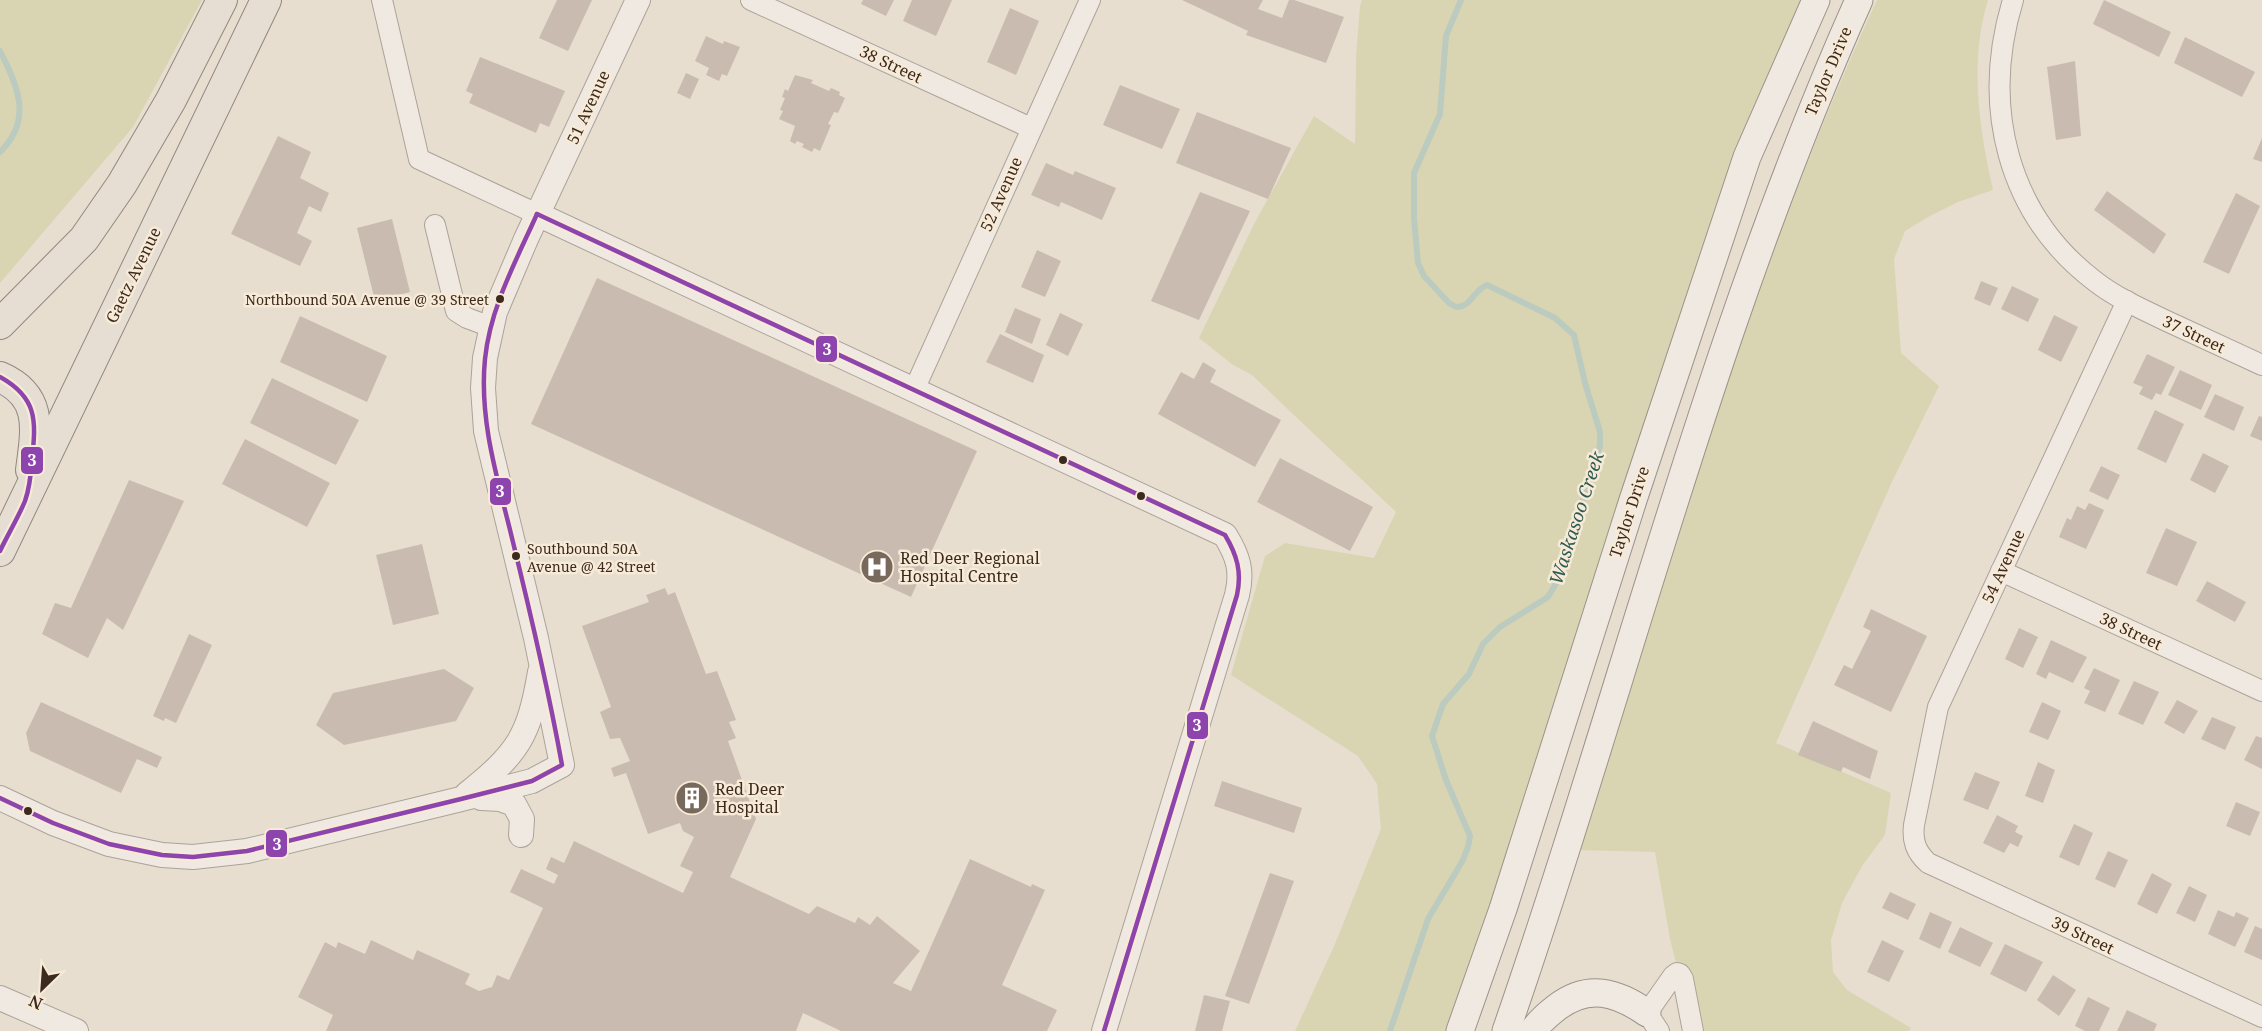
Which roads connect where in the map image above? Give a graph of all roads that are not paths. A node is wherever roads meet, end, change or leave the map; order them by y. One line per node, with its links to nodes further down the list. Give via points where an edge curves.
1 (222, 0): 14 (main road, via 122,184 84,239)
2 (266, 0): 19 (main road, Gaetz Avenue)
3 (382, 0): 11 (street, via 419,159)
4 (638, 0): 11 (street, 51 Avenue)
5 (751, 0): 10 (street, 38 Street)
6 (1090, 0): 10 (street, 52 Avenue)
7 (1816, 0): 33 (main road, Taylor Drive, via 1747,157)
8 (1859, 0): 34 (main road, Taylor Drive, via 1786,175 1723,347)
9 (2013, 0): 13 (street, 37 Street, via 2002,48 2000,100 2004,139 2017,183 2042,228 2060,248 2097,283)
10 (1031, 128): 18 (street, 52 Avenue)
11 (537, 214): 15 (street, 51 Avenue); 18 (street)
12 (435, 225): 15 (street, via 456,311)
13 (2127, 301): 16 (street, 37 Street); 21 (street, 54 Avenue)
14 (0, 324)
15 (490, 327): 22 (street, 51 Avenue, via 483,388 486,431)
16 (2262, 365)
17 (0, 377): 19 (main road, via 27,396 35,418)
18 (914, 390): 32 (street, via 1215,529 1225,535 1241,569 1238,595)
19 (28, 491): 20 (main road, Gaetz Avenue)
20 (0, 551)
21 (2001, 571): 23 (street, 38 Street); 27 (street, 54 Avenue, via 1938,707 1914,825)
22 (541, 663): 25 (street, via 528,723 517,748); 25 (street, 51 Avenue, via 562,765 532,781)
23 (2262, 692)
24 (0, 798): 25 (street, via 109,844 162,855 193,856 247,851)
25 (461, 799): 26 (street, via 484,797 514,804 522,819)
26 (521, 835)
27 (1914, 843): 29 (street, 39 Street, via 1928,863)
28 (0, 998): 31 (street)
29 (2262, 1017)
30 (1653, 1022): 35 (main road, via 1617,996 1583,993 1566,1000); 36 (street, via 1672,976 1677,973 1683,979)
31 (76, 1031)
32 (1104, 1031)
33 (1460, 1031)
34 (1506, 1031)
35 (1533, 1031)
36 (1693, 1031)

